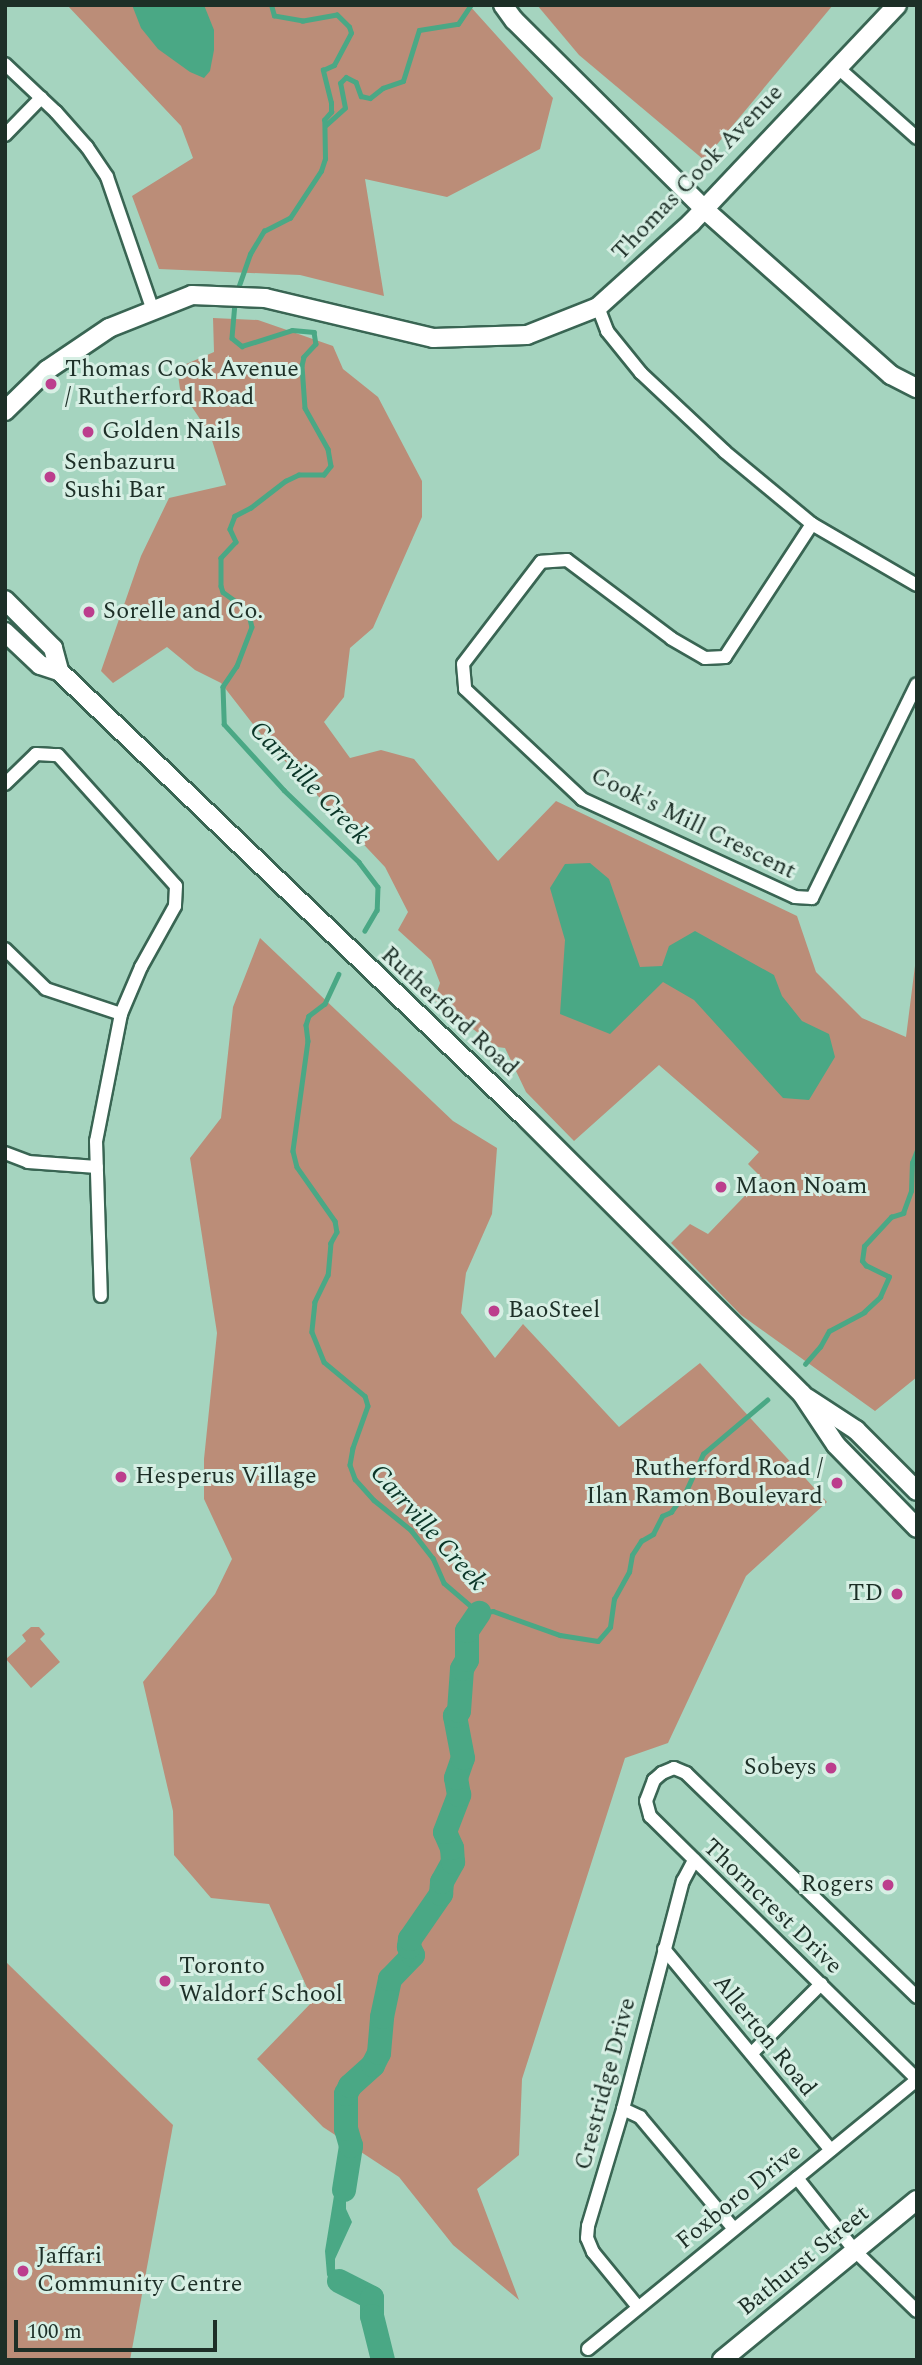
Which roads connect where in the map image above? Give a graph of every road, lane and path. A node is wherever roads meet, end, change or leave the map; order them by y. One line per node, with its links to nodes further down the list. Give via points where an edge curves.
1 (503, 5): 8 (main road)
2 (897, 5): 4 (main road, Thomas Cook Avenue)
3 (5, 64): 5 (street)
4 (836, 66): 7 (street); 8 (main road, Thomas Cook Avenue)
5 (41, 98): 6 (street); 10 (street, via 87,147 107,177)
6 (5, 135)
7 (917, 138)
8 (704, 209): 9 (main road, Thomas Cook Avenue); 11 (main road, via 891,375)
9 (597, 307): 10 (main road, Thomas Cook Avenue, via 527,335 493,338 433,338 265,298 192,295); 13 (street, via 607,331 641,373 725,452)
10 (152, 308): 12 (main road, Thomas Cook Avenue, via 110,328 47,370)
11 (917, 388)
12 (5, 411)
13 (813, 524): 14 (street); 18 (street, Cook's Mill Crescent, via 725,657 705,658 671,638 567,560 541,562 463,664 465,689 582,799 795,897 812,898)
14 (917, 585)
15 (5, 600): 17 (main road, Rutherford Road, via 53,648)
16 (5, 632): 17 (main road, Rutherford Road, via 40,665)
17 (60, 671): 25 (main road, Rutherford Road, via 527,1119)
18 (917, 684)
19 (5, 784): 21 (street, via 36,754 58,755 176,886 175,906)
20 (5, 949): 21 (street, via 47,989)
21 (121, 1014): 23 (street, via 96,1141)
22 (5, 1153): 23 (street, via 29,1162)
23 (97, 1167): 24 (street)
24 (102, 1296)
25 (802, 1394): 26 (main road, Rutherford Road, via 856,1430); 27 (main road, Rutherford Road, via 835,1445)
26 (914, 1483): 27 (main road)
27 (892, 1502): 28 (main road, Rutherford Road)
28 (917, 1528)
29 (694, 1860): 30 (street, Crestridge Drive, via 683,1881); 31 (street, Thorncrest Drive); 32 (street, Thorncrest Drive, via 650,1816 646,1801 654,1780 674,1768 686,1773)
30 (664, 1949): 33 (street, Allerton Road); 35 (street, Crestridge Drive)
31 (821, 1984): 33 (street); 34 (street, Thorncrest Drive)
32 (917, 1997)
33 (752, 2053): 36 (street, Allerton Road)
34 (917, 2080): 36 (street, Foxboro Drive)
35 (623, 2109): 39 (street, via 640,2117); 41 (street, Crestridge Drive, via 587,2235 593,2252)
36 (831, 2150): 37 (street, Foxboro Drive)
37 (797, 2178): 39 (street, Foxboro Drive); 40 (street)
38 (917, 2200): 40 (main road, Bathurst Street)
39 (733, 2228): 41 (street, Foxboro Drive)
40 (855, 2251): 42 (street); 44 (main road, Bathurst Street)
41 (638, 2307): 43 (street, Foxboro Drive)
42 (917, 2311)
43 (588, 2349)
44 (722, 2360)

